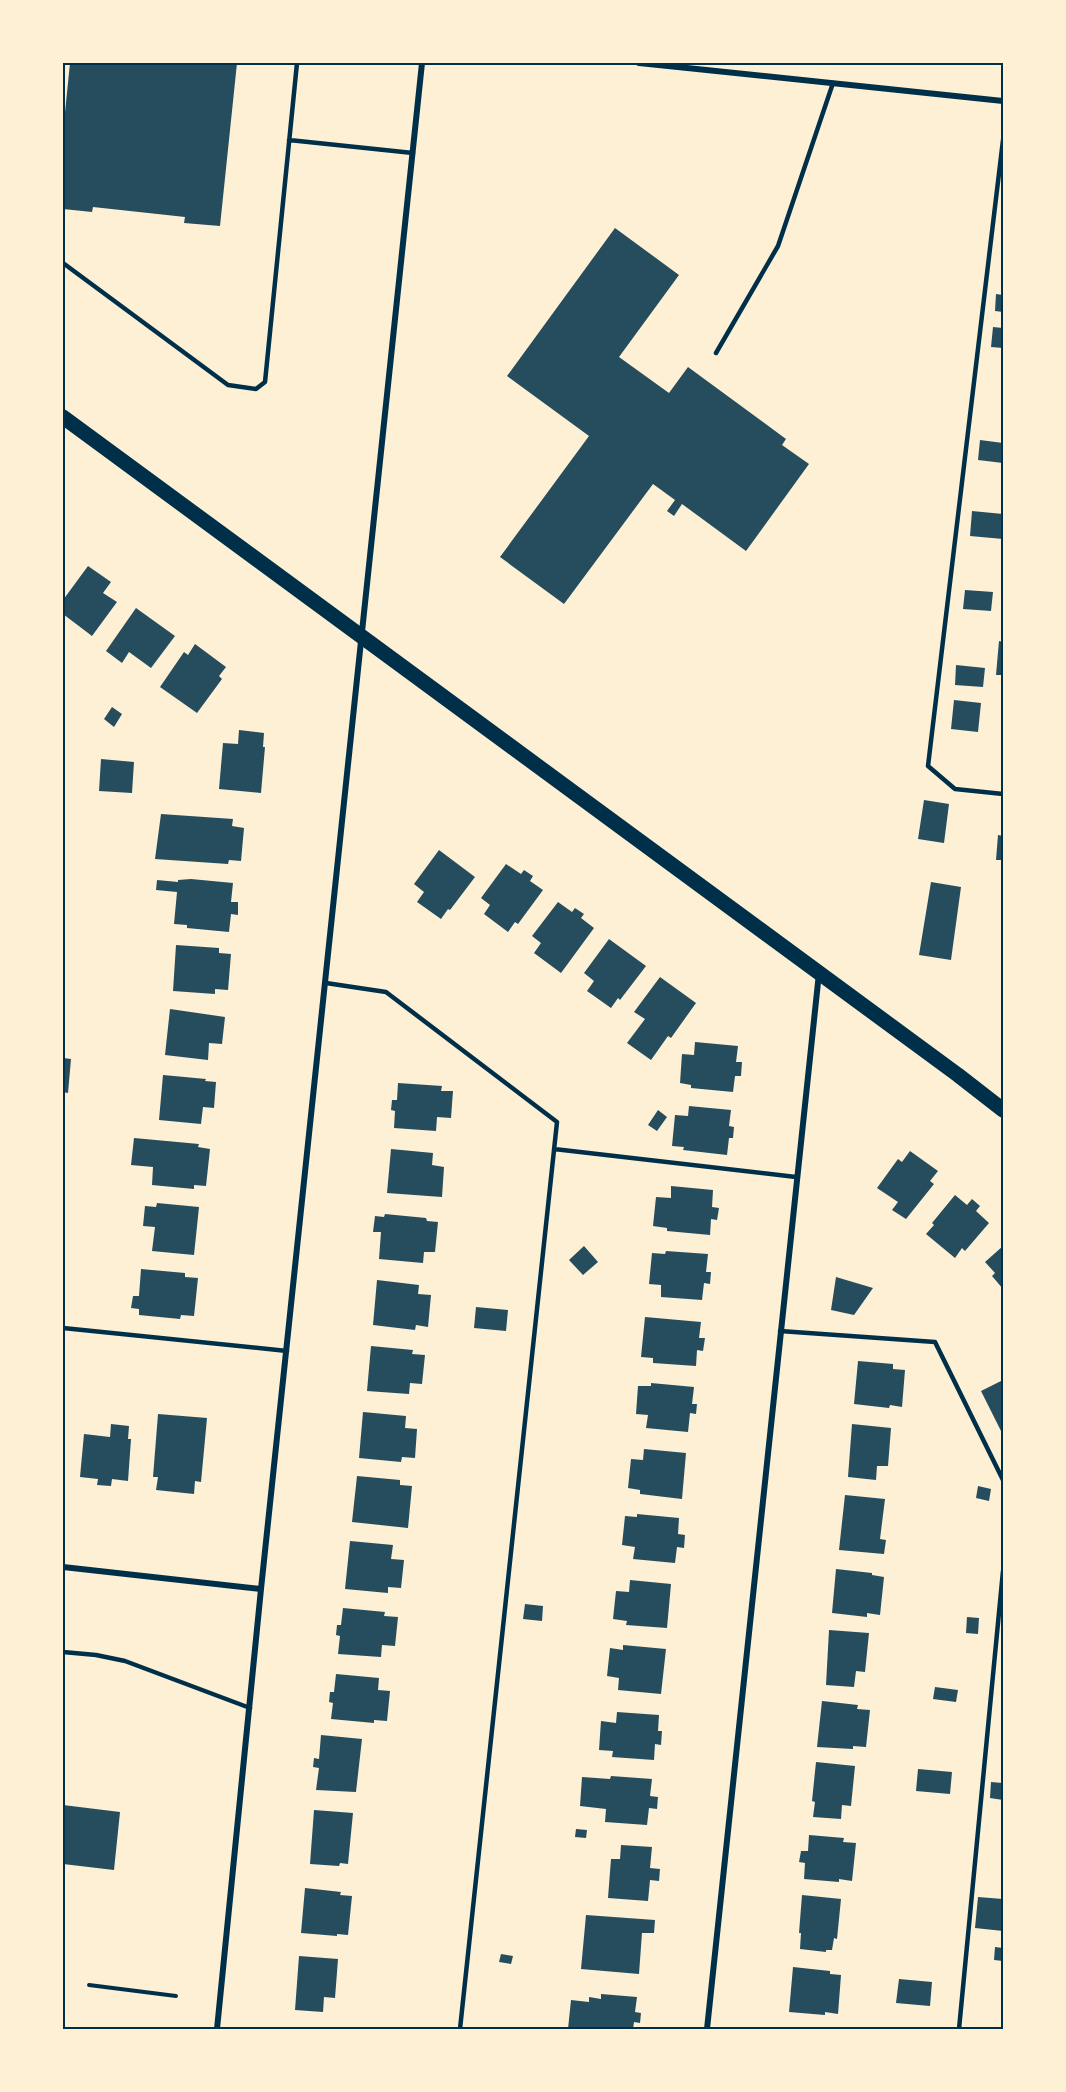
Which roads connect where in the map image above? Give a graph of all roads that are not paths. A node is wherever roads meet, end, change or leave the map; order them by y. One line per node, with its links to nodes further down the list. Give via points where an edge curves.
1 (297, 63): 6 (lane)
2 (422, 63): 8 (street)
3 (639, 63): 4 (street)
4 (833, 83): 5 (street); 10 (lane, via 778,246)
5 (1003, 100)
6 (289, 140): 8 (lane); 9 (lane, via 265,382 256,389 228,385)
7 (1003, 140): 13 (lane, via 928,766 955,789)
8 (412, 153): 12 (street)
9 (63, 263)
10 (716, 353)
11 (63, 417): 12 (main road)
12 (362, 638): 14 (main road); 15 (street)
13 (1003, 794)
14 (819, 972): 16 (main road); 18 (street)
15 (326, 983): 17 (lane, via 386,992 557,1122); 21 (street)
16 (1003, 1110)
17 (554, 1149): 18 (lane); 29 (lane)
18 (796, 1177): 20 (street)
19 (63, 1329): 21 (lane)
20 (780, 1330): 22 (lane, via 935,1342); 30 (street)
21 (287, 1351): 25 (street)
22 (1003, 1480)
23 (63, 1567): 25 (street)
24 (1003, 1571): 31 (lane)
25 (261, 1589): 27 (street)
26 (63, 1652): 27 (lane, via 125,1661)
27 (250, 1708): 28 (street)
28 (217, 2029)
29 (460, 2029)
30 (707, 2029)
31 (959, 2029)

